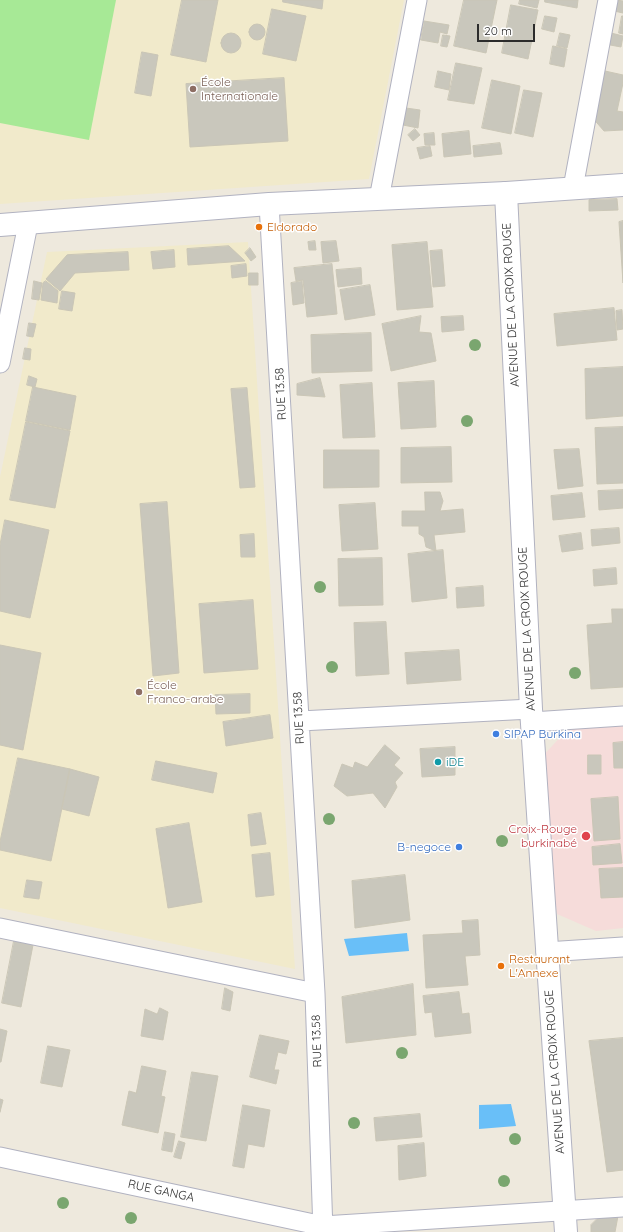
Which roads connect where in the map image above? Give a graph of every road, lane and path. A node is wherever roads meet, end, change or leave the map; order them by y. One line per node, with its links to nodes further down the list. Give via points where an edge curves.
1 (417, 0): 6 (street)
2 (608, 0): 4 (street)
3 (623, 185): 4 (street)
4 (573, 188): 5 (street)
5 (506, 193): 6 (street); 11 (street, AVENUE DE LA CROIX ROUGE)
6 (379, 199): 7 (street)
7 (270, 204): 8 (street); 13 (street, RUE 13.58)
8 (28, 224): 9 (street); 10 (street)
9 (0, 225)
10 (0, 363)
11 (531, 715): 12 (street); 13 (street); 16 (street, AVENUE DE LA CROIX ROUGE)
12 (623, 716)
13 (300, 721): 17 (street, RUE 13.58)
14 (0, 928): 17 (street)
15 (623, 947): 16 (street)
16 (546, 952): 20 (street, AVENUE DE LA CROIX ROUGE)
17 (316, 993): 21 (street, RUE 13.58)
18 (0, 1157): 21 (street, RUE GANGA)
19 (623, 1207): 20 (street)
20 (566, 1222): 21 (street, RUE GANGA)
21 (323, 1229)

